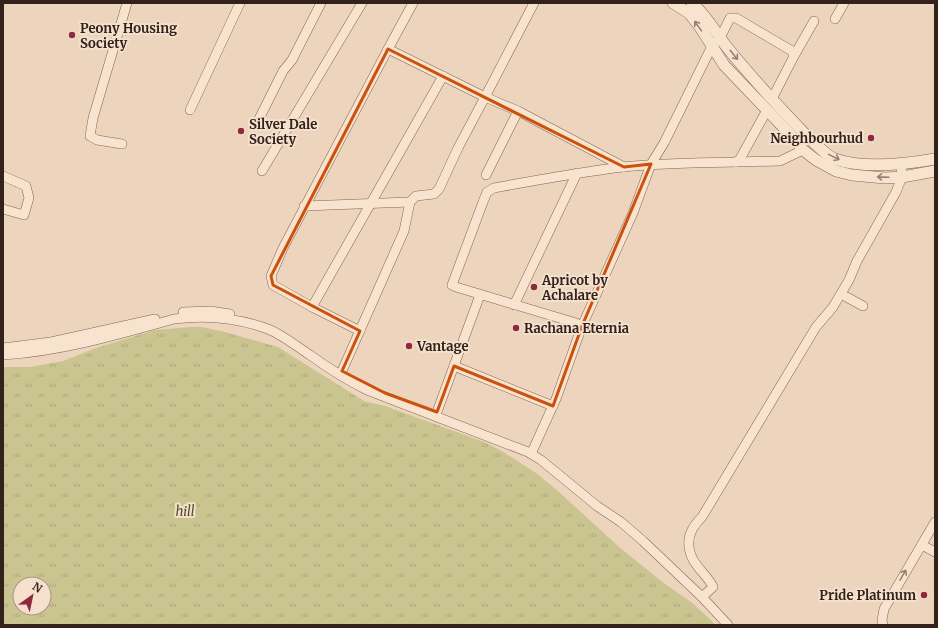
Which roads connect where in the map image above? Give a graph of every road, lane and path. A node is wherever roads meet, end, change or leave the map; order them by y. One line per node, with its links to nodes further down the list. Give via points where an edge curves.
1 (127, 3): 23 (street, via 90,136 97,140)
2 (240, 3): 19 (street)
3 (322, 3): 22 (street, via 292,60 282,71)
4 (362, 3): 31 (street)
5 (413, 3): 14 (street)
6 (534, 3): 17 (street)
7 (673, 3): 13 (street, one-way to 7, via 689,13)
8 (692, 3): 12 (street, via 702,12)
9 (844, 3): 10 (street)
10 (835, 19)
11 (814, 21): 15 (street)
12 (720, 38): 13 (street); 15 (street, via 730,18 736,18 792,51); 18 (street, one-way to 18)
13 (712, 46): 20 (street, via 724,65); 27 (street)
14 (388, 49): 16 (street); 38 (street)
15 (794, 56): 18 (street)
16 (443, 76): 17 (street); 37 (street)
17 (485, 97): 21 (street); 36 (street, via 439,189 434,194 416,196)
18 (772, 99): 28 (street, one-way to 28, via 815,144 834,159 866,165)
19 (190, 110)
20 (767, 110): 24 (street); 26 (street, via 740,160)
21 (518, 111): 29 (street); 33 (street)
22 (259, 119)
23 (122, 144)
24 (803, 150): 26 (street, via 780,162); 35 (street, one-way to 24, via 885,178 836,171)
25 (935, 159): 28 (street)
26 (736, 162): 27 (street)
27 (651, 164): 29 (street); 45 (street, via 633,213)
28 (901, 164): 35 (street)
29 (624, 167): 32 (street)
30 (935, 171): 35 (street)
31 (262, 172)
32 (577, 173): 41 (street, via 494,188 487,192 452,285); 42 (street)
33 (486, 175)
34 (3, 176): 39 (street, via 26,186 29,198 24,216)
35 (902, 177): 40 (street)
36 (410, 202): 37 (street); 46 (street, via 404,232)
37 (369, 204): 38 (street); 44 (street)
38 (304, 206): 44 (street, via 271,276 273,285)
39 (3, 209)
40 (841, 294): 43 (street); 57 (street, via 816,327 691,531 689,551 712,587)
41 (480, 295): 42 (street); 49 (street)
42 (514, 305): 45 (street)
43 (863, 306)
44 (312, 307): 46 (street)
45 (582, 326): 51 (street)
46 (360, 331): 50 (street)
47 (3, 348): 50 (street, via 51,342 186,312 210,311 261,322 293,338)
48 (3, 355): 53 (street, via 27,354 83,344 174,319 227,319 268,330 367,390)
49 (454, 366): 51 (street); 52 (street)
50 (342, 371): 52 (street, via 364,384)
51 (553, 406): 53 (street)
52 (437, 412): 53 (street, via 526,447)
53 (530, 453): 57 (street, via 621,522)
54 (935, 522): 55 (street)
55 (922, 544): 56 (street); 59 (street, one-way to 55, via 884,609)
56 (935, 552)
57 (702, 597): 58 (street)
58 (728, 625)
59 (883, 625)

